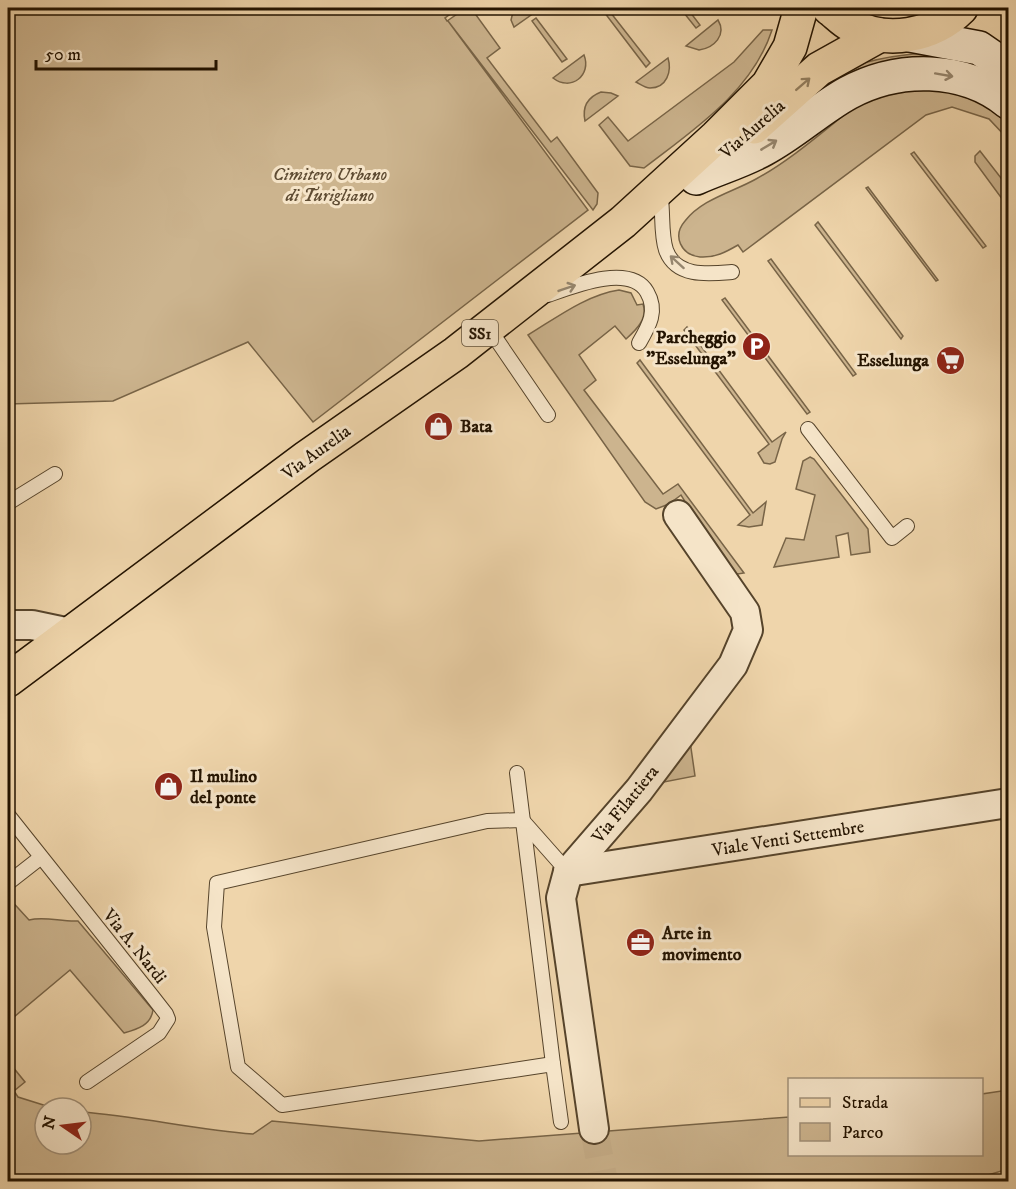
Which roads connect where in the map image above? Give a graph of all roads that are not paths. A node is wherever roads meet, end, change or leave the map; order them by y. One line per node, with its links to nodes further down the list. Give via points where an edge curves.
1 (801, 8): 9 (main road, Via Aurelia / SS1, via 790,47 768,85)
2 (829, 8): 4 (main road, via 850,25)
3 (962, 8): 4 (main road, Via Aurelia, via 931,29)
4 (895, 35): 5 (main road, via 979,48); 7 (main road, Via Aurelia / SS1, one-way to 4, via 819,69)
5 (1008, 68)
6 (1008, 102): 7 (main road, SS1, one-way to 6, via 764,149 848,93 899,74 920,72 961,79)
7 (696, 178): 8 (main road, Via Aurelia / SS1)
8 (661, 199): 9 (main road, Via Aurelia / SS1); 10 (lane, one-way to 8, via 689,272 676,264 666,252)
9 (623, 222): 11 (main road, Via Aurelia / SS1)
10 (732, 272)
11 (500, 317): 12 (lane, one-way to 12, via 576,285 624,278 640,283 653,307 652,320); 13 (lane); 20 (main road, Via Aurelia / SS1)
12 (639, 343)
13 (548, 415)
14 (808, 429): 18 (lane, via 892,537)
15 (55, 474): 16 (lane)
16 (8, 503)
17 (678, 515): 27 (street, Via Filattiera, via 745,612 748,630 733,664 639,790)
18 (907, 526)
19 (8, 625): 20 (street, via 32,625)
20 (70, 633): 21 (main road, Via Aurelia / SS1)
21 (8, 680)
22 (517, 773): 25 (lane)
23 (1008, 803): 27 (street, Viale Venti Settembre)
24 (8, 815): 26 (lane, Via A. Nardi)
25 (522, 820): 27 (lane); 29 (lane); 29 (lane, via 488,821 217,883 214,927 238,1067 282,1105)
26 (40, 858): 28 (lane); 30 (lane, Via A. Nardi, via 168,1019 159,1033)
27 (568, 872): 32 (street, Via Filattiera, via 561,898)
28 (8, 883)
29 (553, 1064): 31 (lane)
30 (87, 1082)
31 (561, 1122)
32 (594, 1129)

